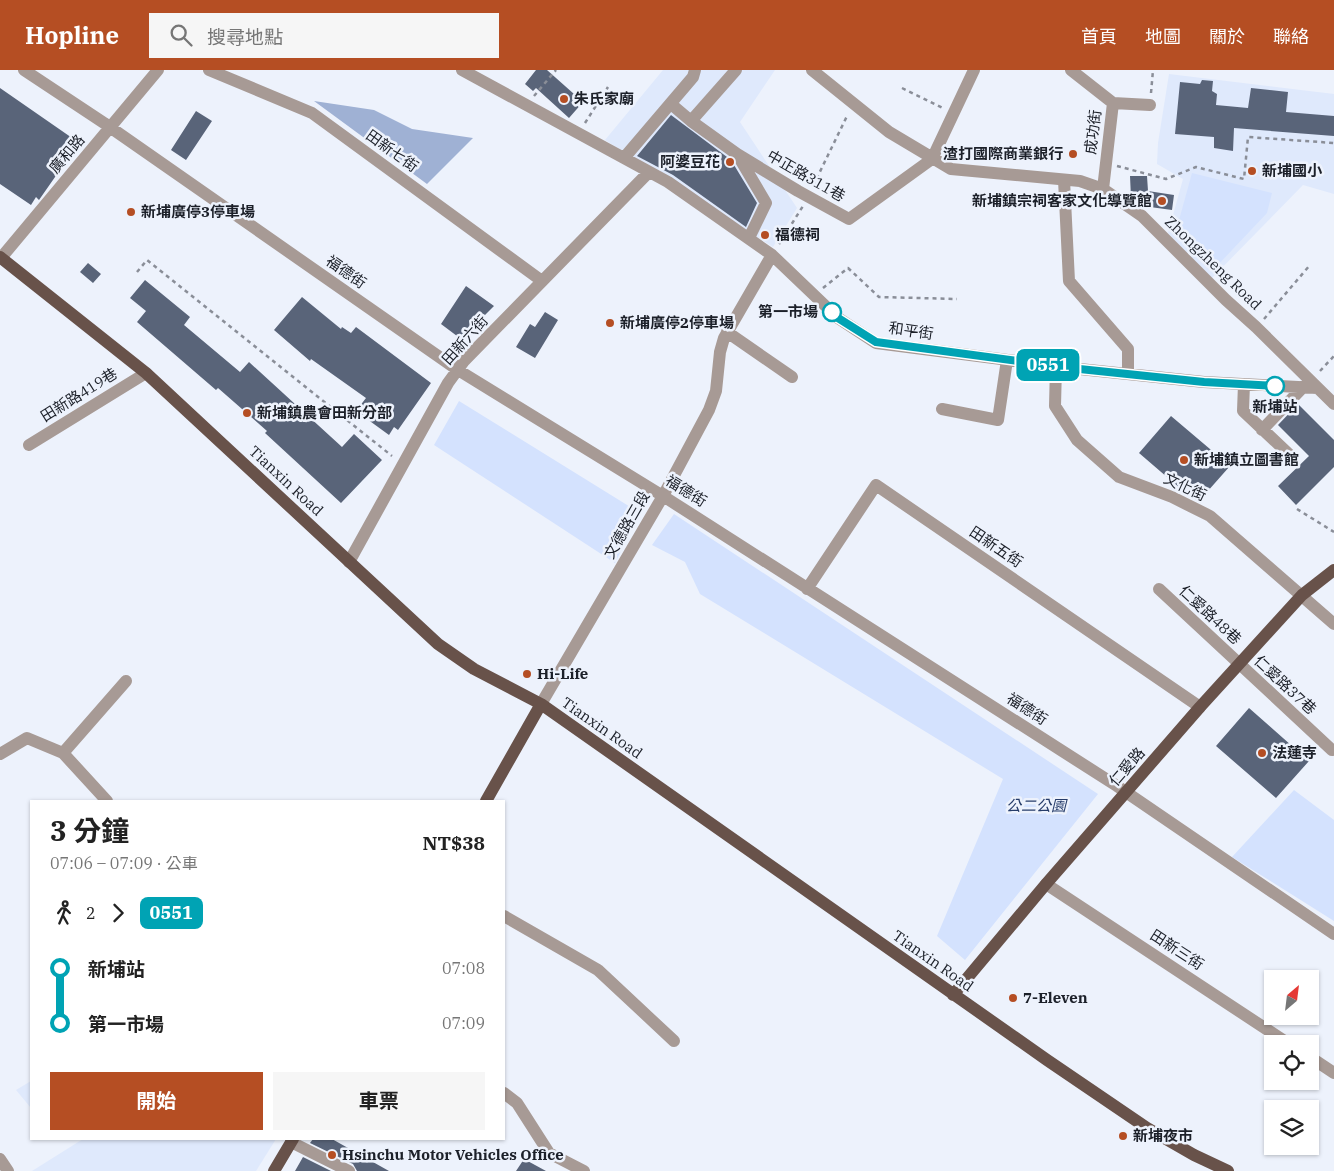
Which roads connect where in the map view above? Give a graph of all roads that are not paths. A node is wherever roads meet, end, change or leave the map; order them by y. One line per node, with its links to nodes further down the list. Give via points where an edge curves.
1 (24, 70): 14 (street, 福德街)
2 (158, 70): 14 (street, 廣和路)
3 (209, 70): 24 (street, 田新七街, via 312,113)
4 (462, 70): 16 (street, 和平街)
5 (695, 70): 11 (street)
6 (736, 70): 13 (street)
7 (812, 70): 17 (street, Zhongzheng Road, via 889,132)
8 (974, 70): 17 (street)
9 (1070, 70): 10 (street, 成功街)
10 (1113, 103): 12 (street); 20 (street, 成功街)
11 (671, 104): 13 (street, 中正路311巷); 16 (street)
12 (1150, 105)
13 (692, 122): 15 (street, 中正路311巷)
14 (110, 127): 23 (street, 廣和路); 28 (street, 福德街)
15 (737, 154): 17 (street, 中正路311巷, via 849,219); 21 (street, via 766,204)
16 (624, 158): 18 (street, 和平街)
17 (932, 159): 19 (street, Zhongzheng Road, via 951,169)
18 (649, 172): 21 (street, 和平街); 24 (street, 田新六街)
19 (1064, 180): 20 (street, Zhongzheng Road, via 1080,181); 30 (street, via 1069,281 1128,349)
20 (1103, 189): 33 (street, Zhongzheng Road, via 1142,216 1256,327)
21 (749, 238): 22 (street, 和平街)
22 (772, 255): 25 (street, 文德路三段); 26 (street, 和平街, via 838,318 876,342)
23 (1, 258): 29 (main road, Tianxin Road)
24 (542, 281): 28 (street, 田新六街)
25 (727, 332): 31 (street); 39 (street, 文德路三段, via 720,352 716,391 709,410)
26 (1007, 360): 27 (street, 和平街); 35 (street, via 998,420)
27 (1056, 366): 30 (street, 和平街); 44 (street, 文化街, via 1055,406 1077,440 1118,477 1172,497 1210,516)
28 (458, 370): 39 (street, 福德街); 40 (street, 田新六街)
29 (146, 373): 37 (street, 田新路419巷); 40 (main road, Tianxin Road)
30 (1128, 374): 32 (street, 和平街)
31 (792, 377)
32 (1244, 384): 33 (street, 和平街); 36 (street, via 1242,411)
33 (1310, 386): 34 (street, Zhongzheng Road); 36 (street)
34 (1334, 404)
35 (942, 409)
36 (1262, 430): 38 (street)
37 (29, 445)
38 (1292, 457)
39 (663, 496): 42 (street, 福德街); 48 (street, 文德路三段)
40 (349, 562): 48 (main road, Tianxin Road, via 438,644 474,669)
41 (1334, 570): 44 (main road, 仁愛路)
42 (807, 589): 49 (street, 田新五街, via 876,484); 53 (street, 福德街)
43 (1159, 589): 46 (street, 仁愛路48巷)
44 (1302, 594): 45 (street, 文化街); 46 (main road, 仁愛路)
45 (1334, 624)
46 (1239, 664): 49 (main road, 仁愛路); 50 (street, 仁愛路37巷)
47 (126, 681): 51 (street)
48 (541, 704): 55 (main road, 文德路三段); 59 (main road, Tianxin Road)
49 (1200, 707): 53 (main road, 仁愛路)
50 (1332, 750)
51 (62, 753): 52 (street, via 27,738); 54 (street)
52 (0, 754)
53 (1126, 792): 56 (main road, 仁愛路); 58 (street, 福德街)
54 (106, 800)
55 (487, 800)
56 (1046, 884): 59 (main road, 仁愛路); 60 (street, 田新三街)
57 (505, 917): 61 (street, via 598,970)
58 (1334, 934)
59 (953, 995): 72 (main road, Tianxin Road, via 1147,1128)
60 (1275, 1035)
61 (674, 1041)
62 (1319, 1063): 63 (street)
63 (1334, 1073)
64 (505, 1095): 71 (street, via 517,1103 549,1154)
65 (292, 1140): 67 (street); 69 (main road)
66 (0, 1159): 68 (street)
67 (330, 1166): 70 (street)
68 (8, 1171)
69 (274, 1171)
70 (349, 1171)
71 (584, 1171)
72 (1228, 1171)

